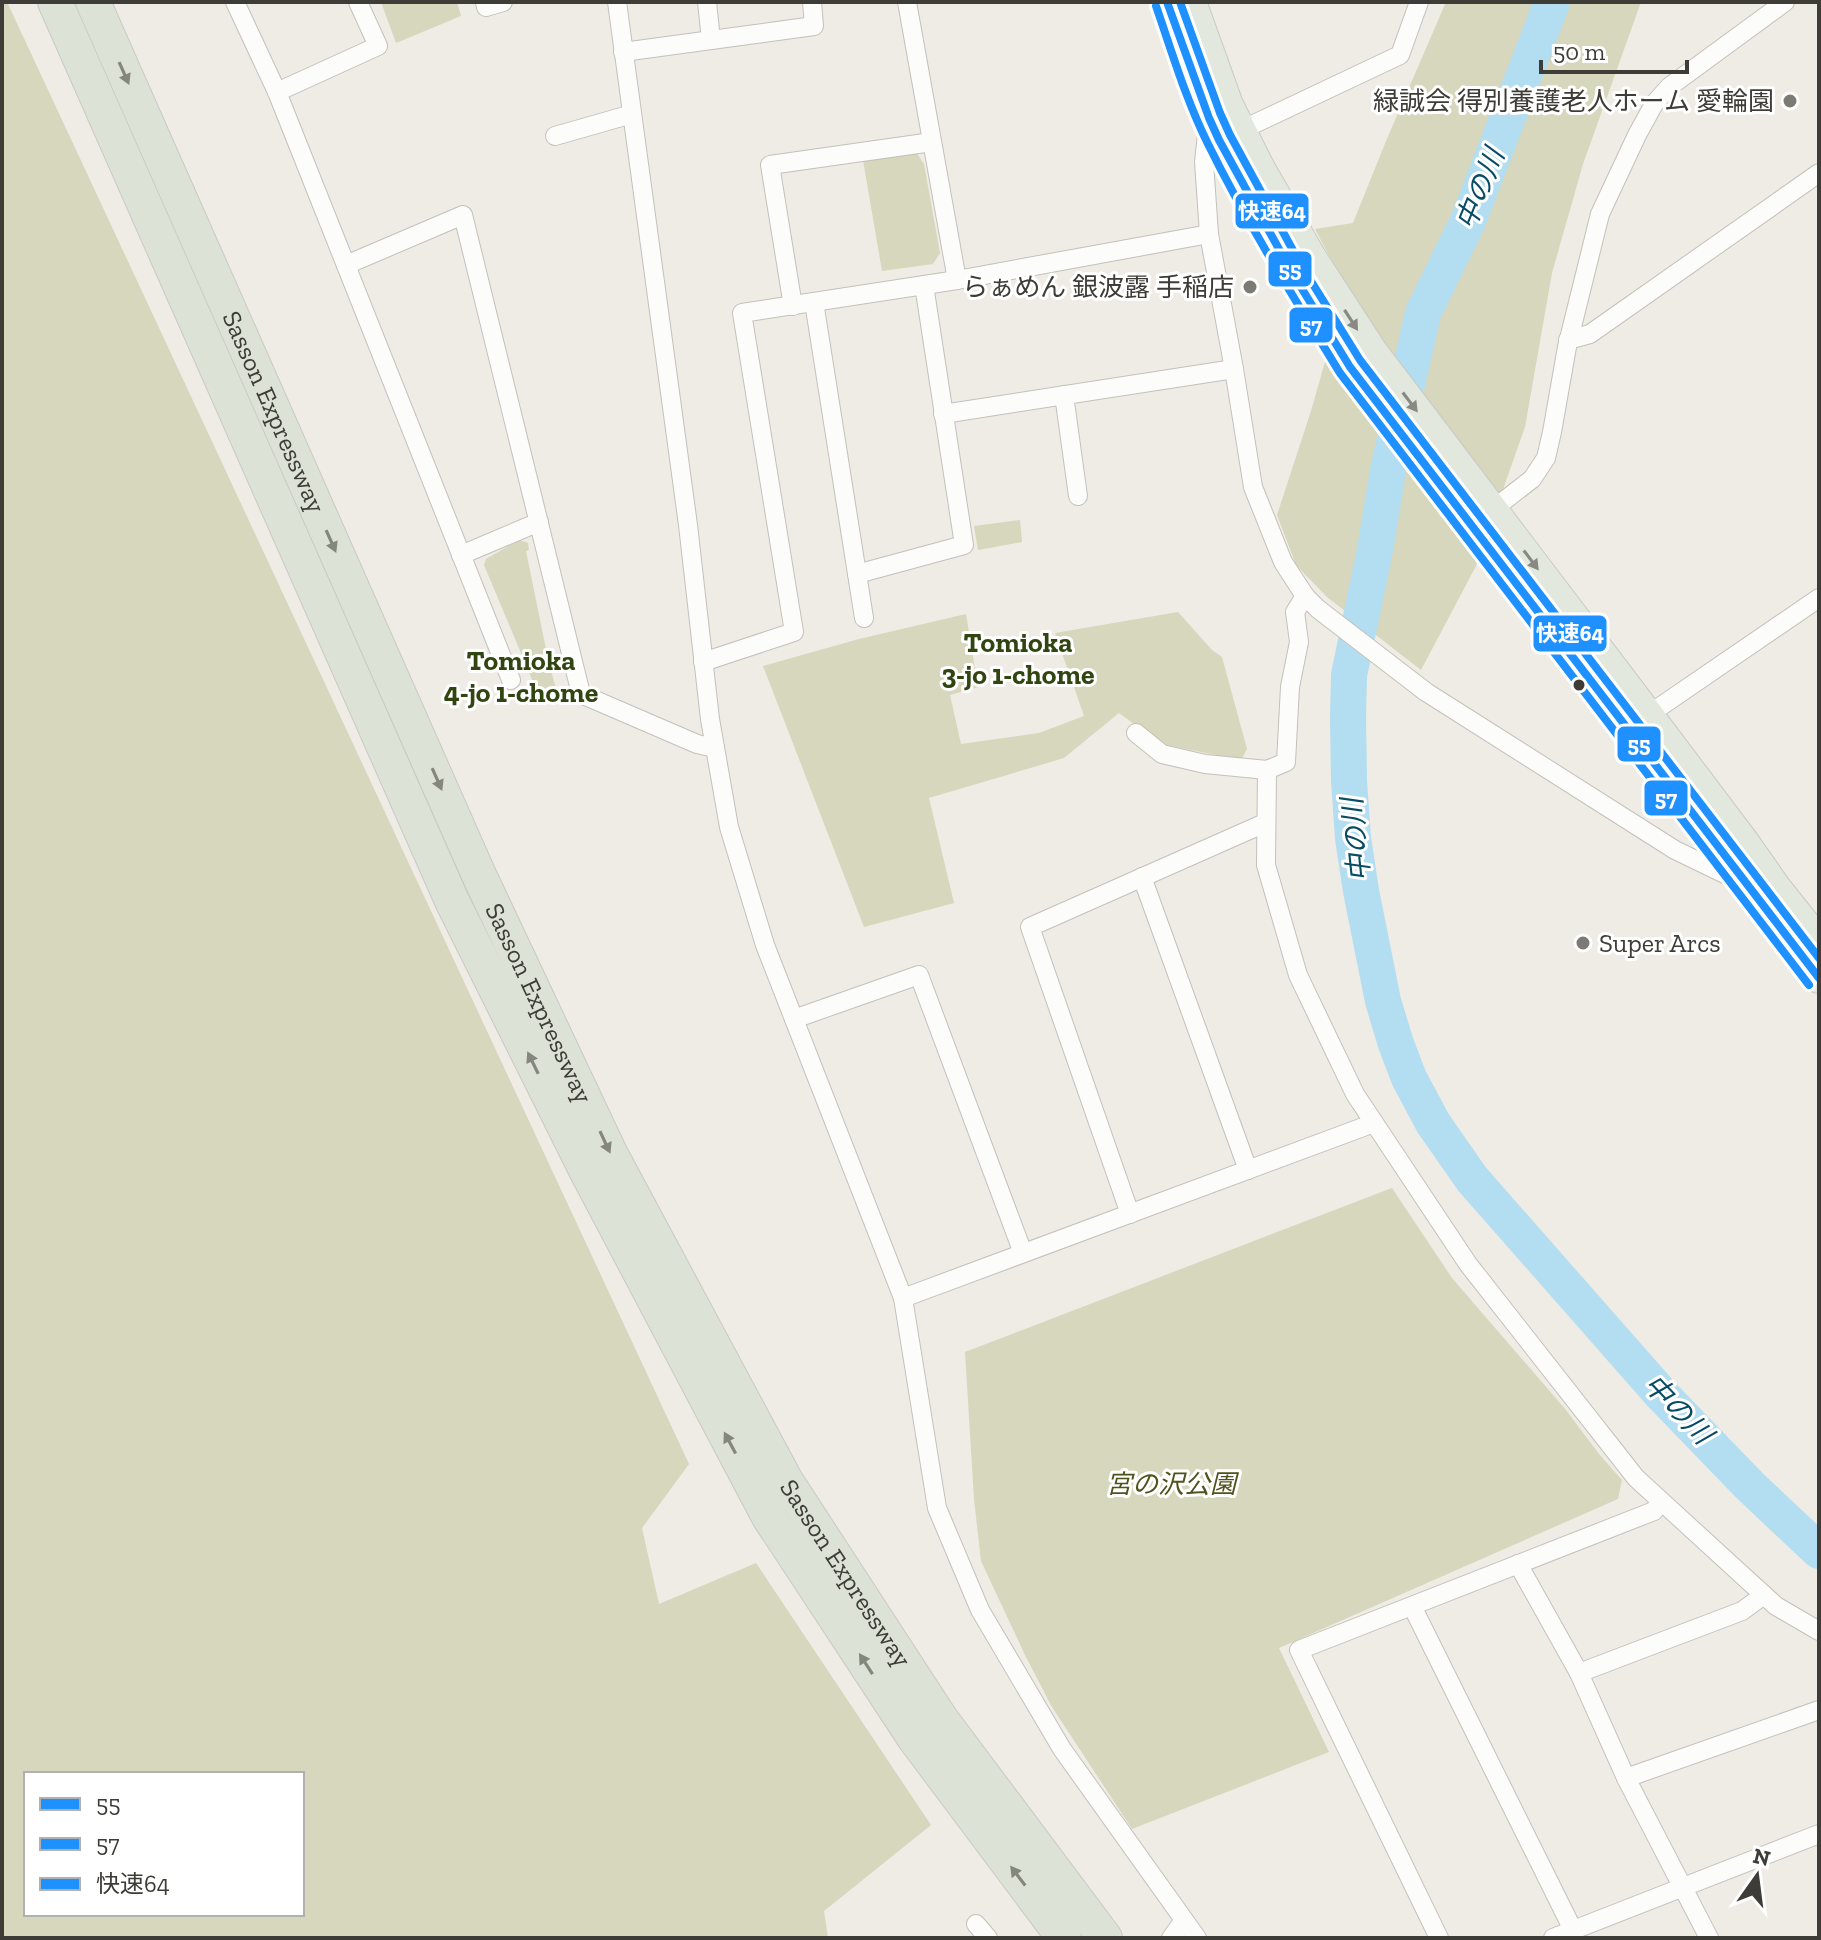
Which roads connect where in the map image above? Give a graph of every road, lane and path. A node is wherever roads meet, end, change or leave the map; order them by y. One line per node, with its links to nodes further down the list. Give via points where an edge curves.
1 (55, 2): 70 (highway, Sasson Expressway, one-way to 1, via 915,1739 769,1517 587,1172 452,901)
2 (93, 2): 71 (highway, Sasson Expressway, one-way to 71, via 479,875 610,1153 786,1481 941,1719)
3 (235, 2): 17 (street)
4 (358, 2): 17 (street, via 378,46)
5 (485, 2): 6 (street, via 486,7)
6 (503, 2)
7 (617, 2): 16 (street)
8 (707, 2): 15 (street)
9 (812, 2): 15 (street, via 814,26)
10 (907, 2): 21 (street)
11 (1167, 2): 19 (highway)
12 (1191, 2): 19 (highway, via 1228,105)
13 (1419, 2): 19 (street, via 1400,55)
14 (1785, 2): 29 (street, via 1669,87 1654,104 1600,214)
15 (711, 40): 16 (street)
16 (623, 52): 18 (street)
17 (277, 92): 24 (street)
18 (632, 114): 20 (street); 41 (street)
19 (1223, 129): 23 (street, via 1204,162); 34 (highway, via 1261,172 1312,259 1360,359)
20 (555, 136)
21 (932, 142): 25 (street); 28 (street, via 770,165)
22 (1819, 173): 29 (street, via 1590,334)
23 (1209, 234): 25 (street); 30 (street)
24 (346, 265): 35 (street, via 463,215); 36 (street)
25 (957, 280): 26 (street)
26 (924, 285): 27 (street); 32 (street)
27 (814, 302): 28 (street); 37 (street)
28 (793, 306): 41 (street, via 742,313 794,632)
29 (1568, 340): 34 (street, via 1546,458 1532,479)
30 (1234, 369): 31 (street); 39 (street, via 1253,487 1283,562)
31 (1064, 395): 32 (street); 33 (street)
32 (943, 414): 37 (street, via 964,545)
33 (1078, 496)
34 (1483, 517): 43 (highway, one-way to 43); 49 (highway, via 1494,556)
35 (539, 522): 36 (street); 45 (street, via 581,694)
36 (461, 555): 42 (street)
37 (857, 574): 40 (street)
38 (1819, 598): 43 (street)
39 (1311, 603): 46 (street, via 1295,612 1299,642 1290,687 1286,762); 49 (street, via 1426,692 1675,850)
40 (864, 618)
41 (703, 662): 45 (street)
42 (511, 680)
43 (1648, 715): 50 (highway)
44 (1136, 733): 46 (street, via 1162,754)
45 (715, 748): 52 (street, via 729,827)
46 (1267, 770): 47 (street)
47 (1265, 823): 48 (street); 53 (street, via 1266,865 1298,975)
48 (1142, 877): 54 (street); 55 (street, via 1030,927)
49 (1752, 889): 51 (highway)
50 (1819, 942)
51 (1819, 978)
52 (794, 1019): 56 (street, via 919,975); 57 (street)
53 (1374, 1123): 54 (street); 58 (street, via 1468,1264 1636,1478)
54 (1248, 1170): 55 (street)
55 (1130, 1214): 56 (street)
56 (1023, 1253): 57 (street)
57 (903, 1298): 68 (street, via 937,1508 980,1610 1062,1749)
58 (1661, 1501): 59 (street, via 1654,1511); 60 (street)
59 (1518, 1564): 61 (street); 63 (street)
60 (1764, 1595): 62 (street); 63 (street, via 1742,1611)
61 (1412, 1606): 69 (street); 74 (street, via 1299,1650)
62 (1819, 1631)
63 (1579, 1673): 65 (street)
64 (1819, 1710): 65 (street)
65 (1626, 1778): 67 (street)
66 (1819, 1834): 67 (street)
67 (1682, 1886): 69 (street); 76 (street)
68 (1184, 1920): 72 (street); 73 (street)
69 (1573, 1930): 75 (street)
70 (1064, 1938)
71 (1105, 1938)
72 (1171, 1938)
73 (1197, 1938)
74 (1439, 1938)
75 (1553, 1938)
76 (1709, 1938)

